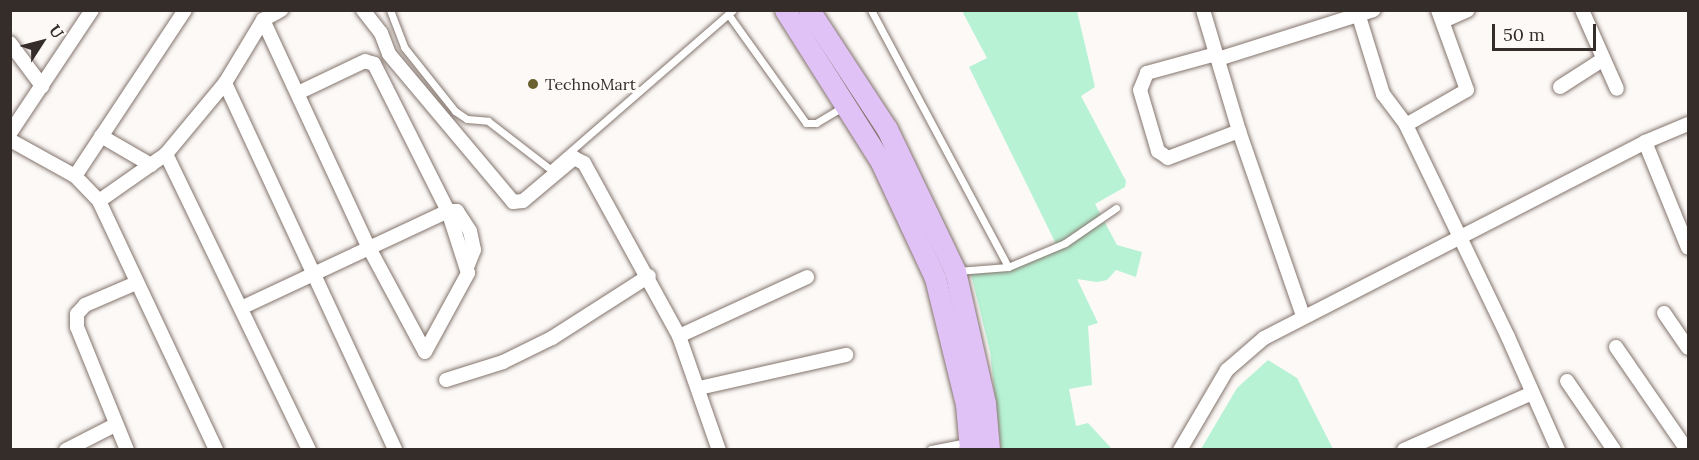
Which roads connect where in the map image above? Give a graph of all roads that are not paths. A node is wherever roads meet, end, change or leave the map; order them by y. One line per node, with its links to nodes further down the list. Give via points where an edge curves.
1 (185, 10): 30 (street)
2 (281, 10): 16 (street)
3 (363, 10): 45 (street, via 381,33 389,54 513,202 523,201 579,158)
4 (390, 10): 12 (lane, via 404,47 455,111 467,118 488,121 550,169)
5 (785, 10): 25 (main road)
6 (809, 10): 43 (main road, via 887,129)
7 (871, 10): 42 (lane)
8 (1203, 10): 18 (street)
9 (1373, 10): 14 (street)
10 (1468, 10): 15 (street)
11 (1582, 10): 19 (street)
12 (730, 12): 25 (lane, via 806,123 816,123)
13 (88, 13): 21 (street)
14 (1358, 13): 18 (street); 27 (street, via 1383,94)
15 (1441, 16): 27 (street, via 1467,90)
16 (263, 20): 20 (street); 24 (street)
17 (10, 43): 21 (street)
18 (1217, 57): 28 (street); 28 (street, via 1147,73 1140,90 1158,151 1168,158)
19 (1602, 60): 22 (street); 23 (street)
20 (225, 83): 33 (street); 44 (street)
21 (42, 86): 29 (street)
22 (1560, 87)
23 (1617, 89)
24 (300, 92): 38 (street, via 364,61 374,64); 40 (street)
25 (847, 104): 60 (main road, via 881,162 934,278)
26 (1689, 124): 32 (street)
27 (1406, 125): 39 (street)
28 (1239, 131): 50 (street)
29 (10, 133)
30 (101, 136): 34 (street); 35 (street)
31 (10, 140): 35 (street)
32 (1645, 142): 39 (street); 41 (street)
33 (166, 154): 34 (street); 48 (street)
34 (151, 165): 36 (street)
35 (75, 176): 36 (street)
36 (99, 201): 47 (street)
37 (1116, 208): 42 (lane, via 1065,243)
38 (448, 211): 40 (street); 40 (street, via 468,273 425,352)
39 (1460, 239): 50 (street); 58 (street)
40 (368, 246): 44 (street)
41 (1688, 246)
42 (1008, 267): 43 (lane)
43 (955, 271): 60 (main road, via 979,370)
44 (314, 274): 48 (street); 66 (street)
45 (649, 276): 51 (street); 55 (street, via 552,338 503,362)
46 (807, 277): 51 (street)
47 (136, 283): 59 (street, via 85,305 77,314 77,327); 64 (street)
48 (241, 308): 65 (street)
49 (1664, 313): 53 (street)
50 (1303, 316): 68 (street, via 1264,338 1233,364)
51 (679, 336): 57 (street)
52 (1616, 347): 72 (street)
53 (1689, 348)
54 (846, 355): 57 (street)
55 (446, 380)
56 (1567, 381): 71 (street)
57 (699, 388): 67 (street)
58 (1532, 393): 69 (street); 70 (street)
59 (115, 425): 62 (street); 63 (street)
60 (976, 447): 61 (lane)
61 (931, 449)
62 (66, 450)
63 (128, 450)
64 (216, 450)
65 (309, 450)
66 (395, 450)
67 (719, 450)
68 (1180, 450)
69 (1404, 450)
70 (1558, 450)
71 (1614, 450)
72 (1687, 450)

